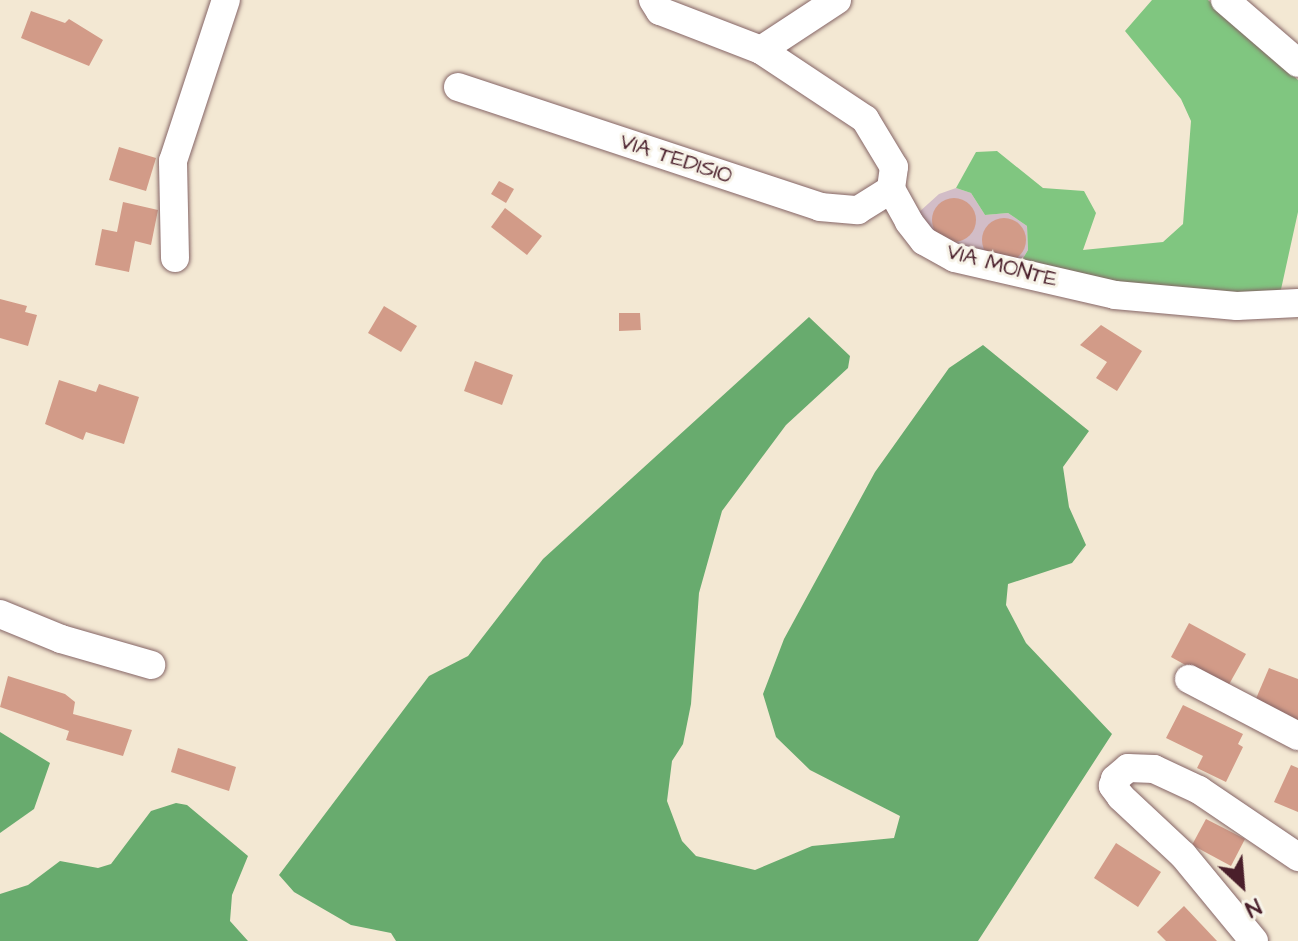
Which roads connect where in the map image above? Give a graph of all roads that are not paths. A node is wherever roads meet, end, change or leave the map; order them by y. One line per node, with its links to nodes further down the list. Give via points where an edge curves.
1 (226, 0): 9 (street, via 173,161)
2 (653, 0): 5 (street, via 660,11)
3 (837, 0): 5 (street)
4 (1225, 0): 6 (street)
5 (761, 50): 8 (street, VIA MONTE, via 865,119 894,167)
6 (1298, 63)
7 (458, 87): 8 (street, VIA TEDISIO, via 820,207 858,210)
8 (891, 189): 10 (street, VIA MONTE, via 924,241 955,258 1115,295 1237,306)
9 (175, 258)
10 (1298, 303)
11 (0, 614): 12 (street, via 61,639)
12 (151, 665)
13 (1189, 679): 14 (street)
14 (1298, 736)
15 (1298, 857): 16 (street, via 1199,790 1154,769 1128,768 1115,779 1113,786 1121,797 1183,855)
16 (1254, 941)

